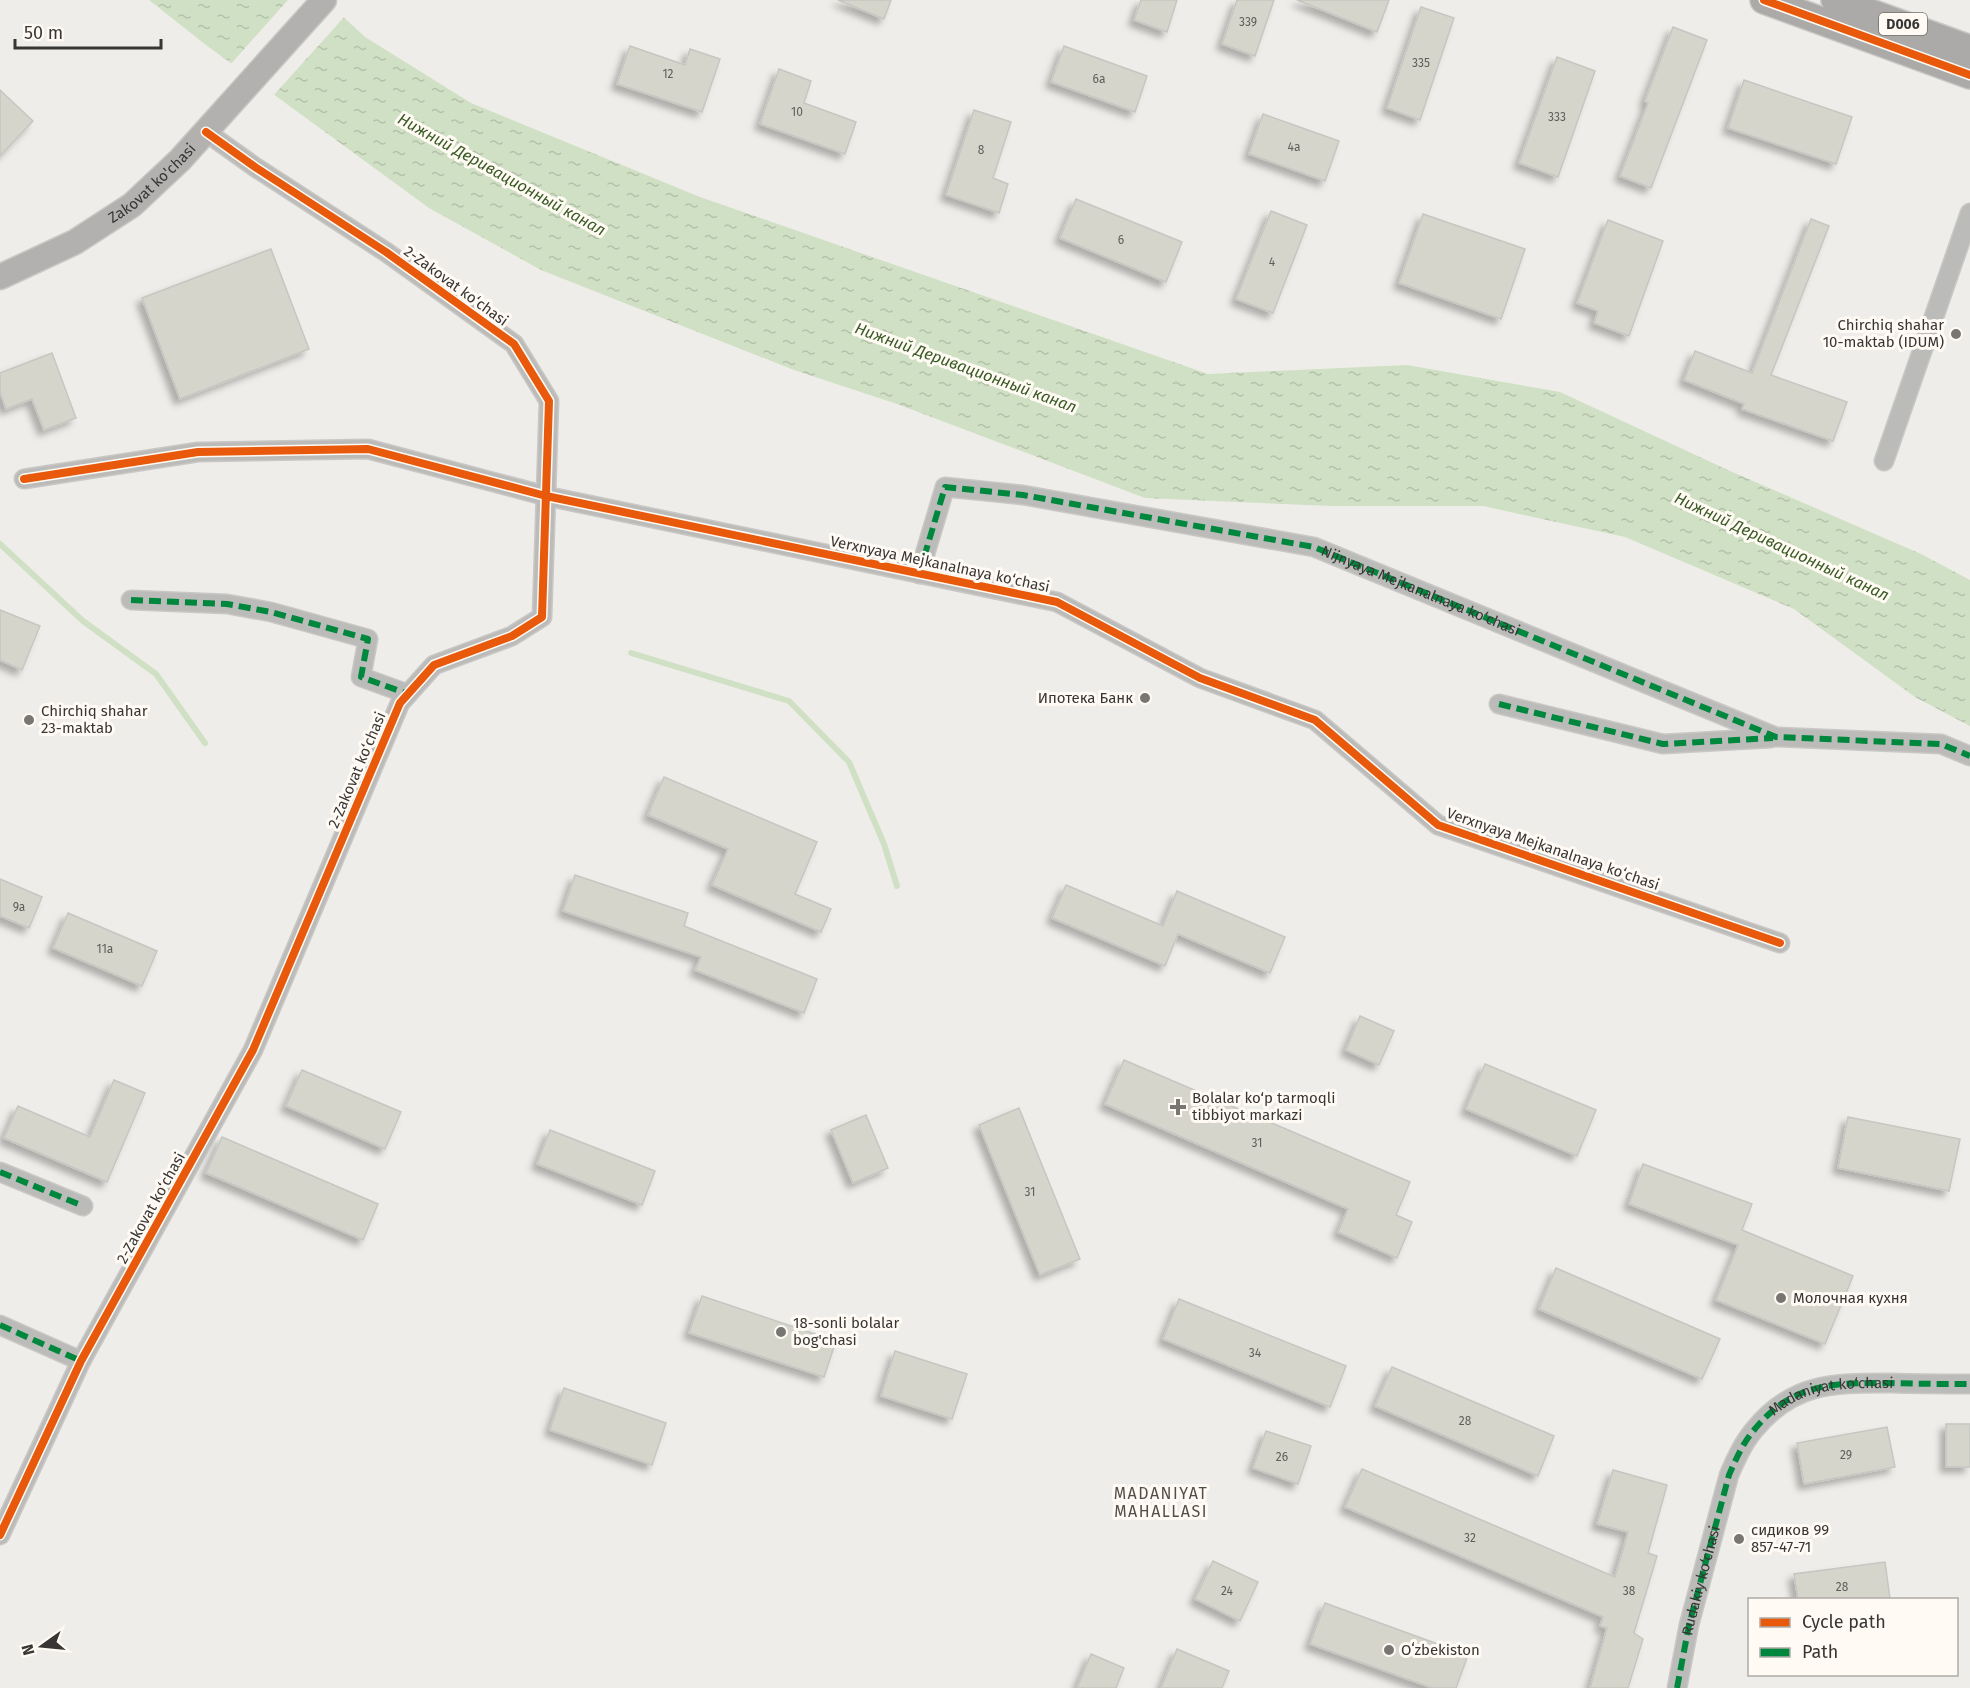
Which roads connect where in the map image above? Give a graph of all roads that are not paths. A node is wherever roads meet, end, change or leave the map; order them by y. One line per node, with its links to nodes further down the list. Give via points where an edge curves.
1 (324, 0): 6 (main road, Zakovat ko'chasi)
2 (1764, 0): 5 (main road, D006)
3 (1835, 0): 4 (main road, D006)
4 (1970, 49)
5 (1970, 75)
6 (206, 132): 8 (main road, Zakovat ko'chasi, via 156,184 104,225); 11 (street, 2-Zakovat ko‘chasi, via 386,252 514,344 549,401)
7 (1970, 213): 9 (street)
8 (0, 277)
9 (1884, 461)
10 (24, 479): 11 (street, Verxnyaya Mejkanalnaya ko‘chasi, via 198,452 368,449)
11 (546, 496): 12 (street, Verxnyaya Mejkanalnaya ko‘chasi); 14 (street, 2-Zakovat ko‘chasi, via 542,617 512,636 434,665)
12 (919, 574): 16 (street, Nijnyaya Mejkanalnaya ko‘chasi, via 945,487 1023,495 1314,547); 18 (street, Verxnyaya Mejkanalnaya ko‘chasi, via 1057,602 1200,678 1315,720 1438,825)
13 (131, 600): 14 (street, via 227,604 368,639 361,677)
14 (408, 694): 22 (street, 2-Zakovat ko‘chasi, via 400,703 253,1050)
15 (1499, 704): 16 (street, via 1663,744)
16 (1776, 737): 17 (street, Nijnyaya Mejkanalnaya ko‘chasi, via 1941,744)
17 (1970, 756)
18 (1780, 943)
19 (0, 1172): 20 (street)
20 (83, 1206)
21 (0, 1325): 22 (street)
22 (81, 1361): 25 (street, 2-Zakovat ko‘chasi)
23 (1970, 1384): 24 (street, Madaniyat ko‘chasi, via 1834,1383 1811,1389 1770,1413 1753,1431)
24 (1729, 1475): 26 (street, Rudakiy ko‘chasi, via 1689,1625)
25 (0, 1534)
26 (1677, 1688)

